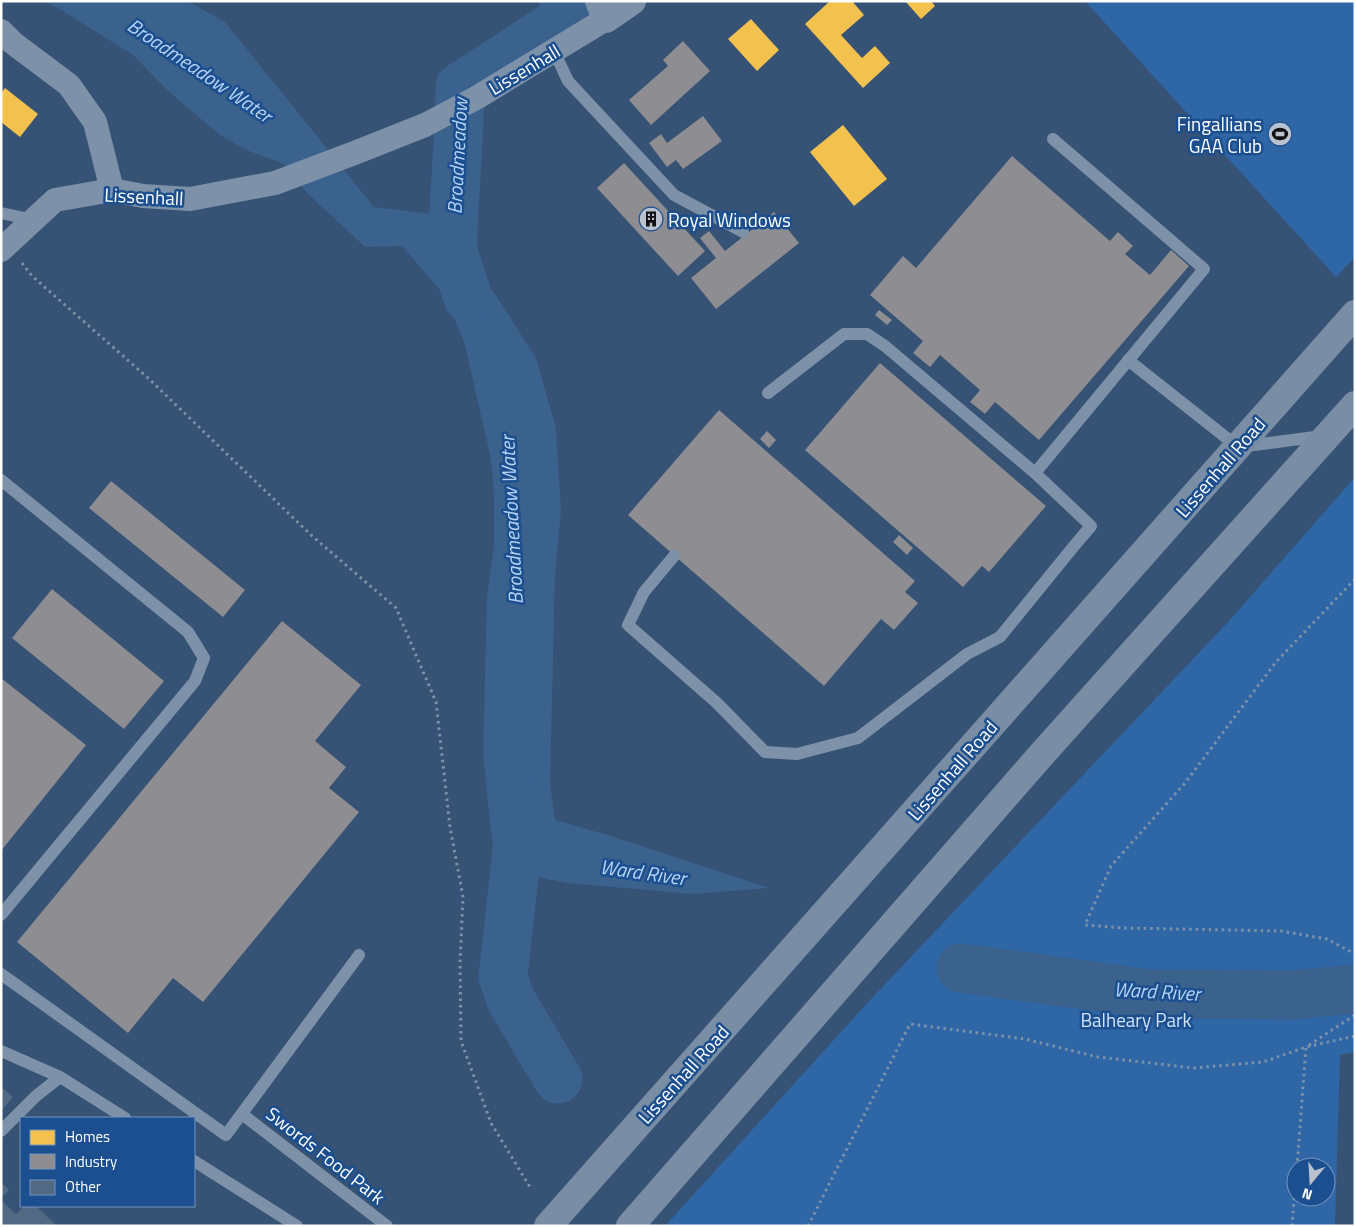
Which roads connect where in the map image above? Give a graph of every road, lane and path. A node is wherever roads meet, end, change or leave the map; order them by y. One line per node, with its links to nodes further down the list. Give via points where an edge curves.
1 (632, 1): 2 (street, Lissenhall)
2 (602, 10): 4 (street, Lissenhall)
3 (1, 31): 6 (street, via 69,86 95,122)
4 (554, 51): 6 (street, Lissenhall, via 425,125 275,183 190,199); 9 (lane, via 568,81 674,195)
5 (1053, 139): 12 (lane, via 1204,268)
6 (112, 190): 8 (street, Lissenhall, via 55,200)
7 (1, 213): 8 (lane)
8 (34, 220): 10 (street, Lissenhall)
9 (742, 232)
10 (4, 248): 35 (path, via 15,254 32,276 147,377 311,535 396,608 436,702 450,827 463,897 461,1041 491,1123)
11 (1355, 314): 16 (main road, Lissenhall Road)
12 (1128, 360): 16 (lane); 17 (lane)
13 (768, 393): 17 (lane, via 844,334 867,334)
14 (1355, 405): 15 (main road)
15 (1327, 436): 16 (lane); 40 (main road, via 1042,754)
16 (1238, 447): 39 (main road, Lissenhall Road)
17 (1035, 474): 19 (lane, via 1092,526 1000,637 967,654 858,738 797,754 765,752 717,703 628,625 644,592)
18 (1, 480): 21 (lane, via 188,632 204,658 195,682)
19 (674, 556)
20 (1355, 579): 22 (path, via 1276,662 1185,783 1111,866 1085,925 1281,931 1327,939)
21 (1, 915)
22 (1355, 954)
23 (359, 955): 30 (lane)
24 (1, 974): 30 (lane, via 226,1135)
25 (1355, 1015): 27 (path)
26 (1355, 1036): 27 (path)
27 (1306, 1047): 33 (path); 41 (path, via 1263,1062 1194,1068 1098,1057 1025,1039 910,1024)
28 (1, 1051): 29 (lane)
29 (60, 1077): 31 (lane); 32 (lane)
30 (242, 1114): 38 (lane, Swords Food Park)
31 (123, 1117)
32 (1, 1131)
33 (1297, 1157)
34 (195, 1162): 37 (lane)
35 (530, 1187)
36 (1293, 1207): 42 (path)
37 (287, 1223)
38 (387, 1226)
39 (548, 1226)
40 (630, 1226)
41 (808, 1226)
42 (1292, 1226)

